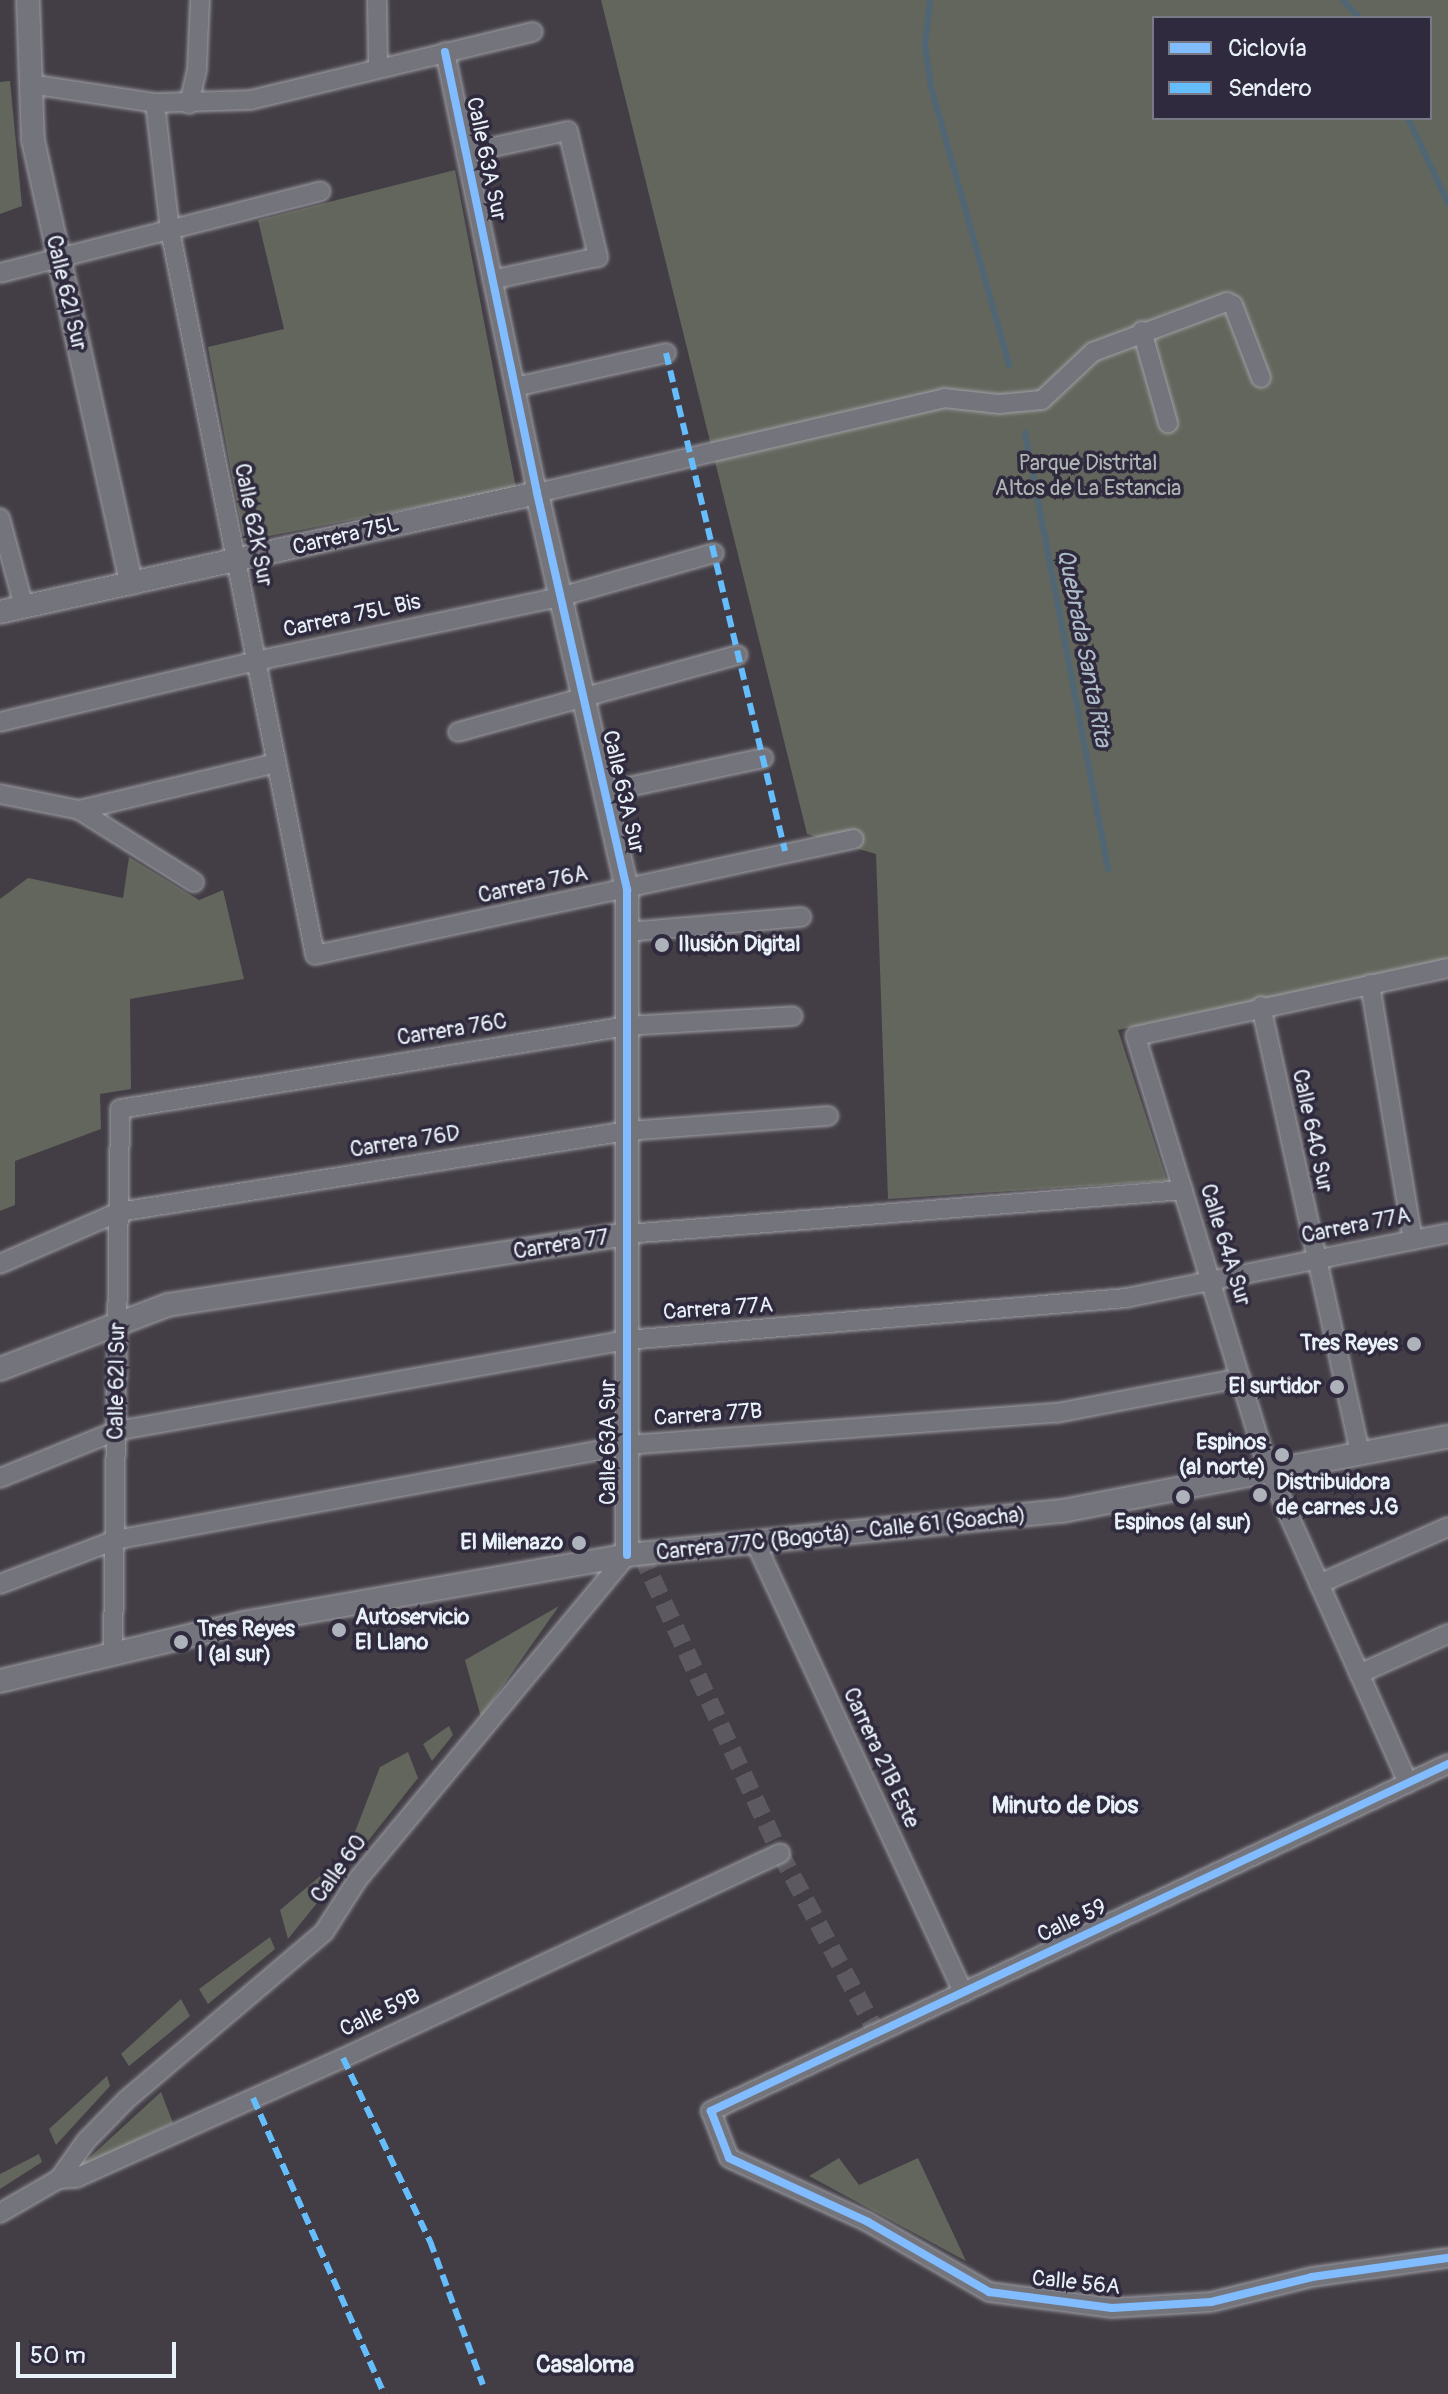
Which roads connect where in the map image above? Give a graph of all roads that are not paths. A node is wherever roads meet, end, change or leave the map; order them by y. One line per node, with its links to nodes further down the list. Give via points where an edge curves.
1 (28, 0): 7 (street, Calle 62I Sur)
2 (200, 0): 9 (street, via 197,69)
3 (377, 0): 6 (street)
4 (533, 32): 5 (street)
5 (445, 52): 6 (street); 10 (street, Calle 63A Sur)
6 (378, 67): 9 (street, via 251,100)
7 (30, 84): 8 (street); 13 (street, Calle 62I Sur, via 33,140)
8 (155, 103): 9 (street); 12 (street, Calle 62K Sur)
9 (189, 104)
10 (466, 153): 15 (street, Calle 63A Sur); 15 (street, via 568,131 598,257)
11 (321, 191): 12 (street)
12 (170, 230): 13 (street); 24 (street, Calle 62K Sur)
13 (59, 258): 14 (street); 25 (street, Calle 62I Sur)
14 (0, 273)
15 (492, 280): 19 (street, Calle 63A Sur)
16 (1142, 331): 18 (street, Carrera 75L, via 1227,302 1233,305); 20 (street); 21 (street, Carrera 75L, via 1093,352 1042,400 999,404 944,398)
17 (666, 353): 19 (street)
18 (1261, 378)
19 (515, 387): 21 (street, Calle 63A Sur)
20 (1168, 423)
21 (537, 493): 24 (street, Carrera 75L); 26 (street, Calle 63A Sur)
22 (0, 518): 27 (street)
23 (714, 553): 26 (street, Carrera 75L Bis)
24 (236, 560): 25 (street, Carrera 75L); 30 (street, Calle 62K Sur)
25 (131, 583): 27 (street, Carrera 75L)
26 (560, 597): 30 (street, Carrera 75L Bis); 31 (street, Calle 63A Sur)
27 (24, 607): 28 (street, Carrera 75L)
28 (0, 612)
29 (738, 655): 31 (street)
30 (256, 661): 32 (street, Carrera 75L Bis); 35 (street, Calle 62K Sur)
31 (583, 697): 33 (street); 36 (street, Calle 63A Sur)
32 (0, 722)
33 (458, 732)
34 (763, 758): 36 (street)
35 (276, 763): 38 (street); 44 (street, Calle 62K Sur)
36 (605, 792): 41 (street, Calle 63A Sur)
37 (0, 794): 38 (street)
38 (79, 810): 40 (street)
39 (854, 839): 41 (street, Carrera 76A)
40 (194, 882)
41 (627, 890): 43 (street, Calle 63A Sur); 44 (street, Carrera 76A)
42 (801, 917): 43 (street)
43 (627, 932): 49 (street, Calle 63A Sur)
44 (315, 955)
45 (1448, 968): 46 (street)
46 (1370, 984): 47 (street); 57 (street)
47 (1261, 1006): 53 (street, Calle 64A Sur, via 1136,1036); 58 (street, Calle 64C Sur)
48 (793, 1016): 49 (street, Carrera 76C)
49 (627, 1026): 50 (street, Carrera 76C); 52 (street, Calle 63A Sur)
50 (120, 1109): 54 (street, Calle 62I Sur)
51 (828, 1116): 52 (street, Carrera 76D)
52 (627, 1131): 54 (street, Carrera 76D); 56 (street, Calle 63A Sur)
53 (1183, 1190): 56 (street, Carrera 77); 60 (street, Calle 64A Sur)
54 (119, 1212): 59 (street, Carrera 76D); 61 (street, Calle 62I Sur)
55 (1448, 1233): 57 (street, Carrera 77A)
56 (627, 1234): 61 (street, Carrera 77, via 195,1300); 62 (street, Calle 63A Sur)
57 (1413, 1240): 58 (street, Carrera 77A)
58 (1315, 1259): 60 (street, Carrera 77A); 68 (street, Calle 64C Sur)
59 (0, 1264)
60 (1210, 1278): 62 (street, Carrera 77A, via 1126,1298 1057,1307); 64 (street, Calle 64A Sur)
61 (118, 1321): 63 (street, Carrera 77); 65 (street, Calle 62I Sur)
62 (627, 1340): 65 (street, Carrera 77A); 67 (street, Calle 63A Sur)
63 (0, 1369)
64 (1241, 1378): 67 (street, Carrera 77B, via 1057,1413); 69 (street, Calle 64A Sur)
65 (116, 1431): 70 (street, Carrera 77A); 72 (street, Calle 62I Sur)
66 (1448, 1437): 68 (street, Carrera 77C (Bogotá) - Calle 61 (Soacha))
67 (627, 1445): 72 (street, Carrera 77B); 74 (street, Calle 63A Sur)
68 (1360, 1454): 69 (street, Carrera 77C (Bogotá) - Calle 61 (Soacha))
69 (1268, 1469): 73 (street, Carrera 77C (Bogotá) - Calle 61 (Soacha), via 1062,1511); 76 (street, Calle 64A Sur)
70 (0, 1478)
71 (1448, 1527): 76 (street)
72 (115, 1540): 75 (street, Carrera 77B); 78 (street, Calle 62I Sur)
73 (756, 1544): 74 (street, Carrera 77C (Bogotá) - Calle 61 (Soacha)); 84 (street, Carrera 21B Este)
74 (627, 1555): 78 (street, Carrera 77C (Bogotá) - Calle 61 (Soacha), via 357,1601); 86 (street, Calle 60, via 358,1879 324,1932 126,2100)
75 (0, 1584)
76 (1319, 1584): 79 (street, Calle 64A Sur)
77 (1448, 1634): 79 (street)
78 (113, 1652): 80 (street, Carrera 77C (Bogotá) - Calle 61 (Soacha))
79 (1359, 1674): 82 (street, Calle 64A Sur)
80 (0, 1681)
81 (1448, 1764): 82 (street, Calle 59)
82 (1408, 1783): 84 (street, Calle 59)
83 (780, 1853): 86 (street, Calle 59B, via 343,2058 76,2178)
84 (963, 1992): 85 (street, Calle 59, via 711,2111)
85 (729, 2158): 88 (street, Calle 56A, via 868,2222 989,2292 1112,2308 1211,2302 1312,2277)
86 (59, 2179): 87 (street, Calle 59B)
87 (0, 2213)
88 (1448, 2258)

